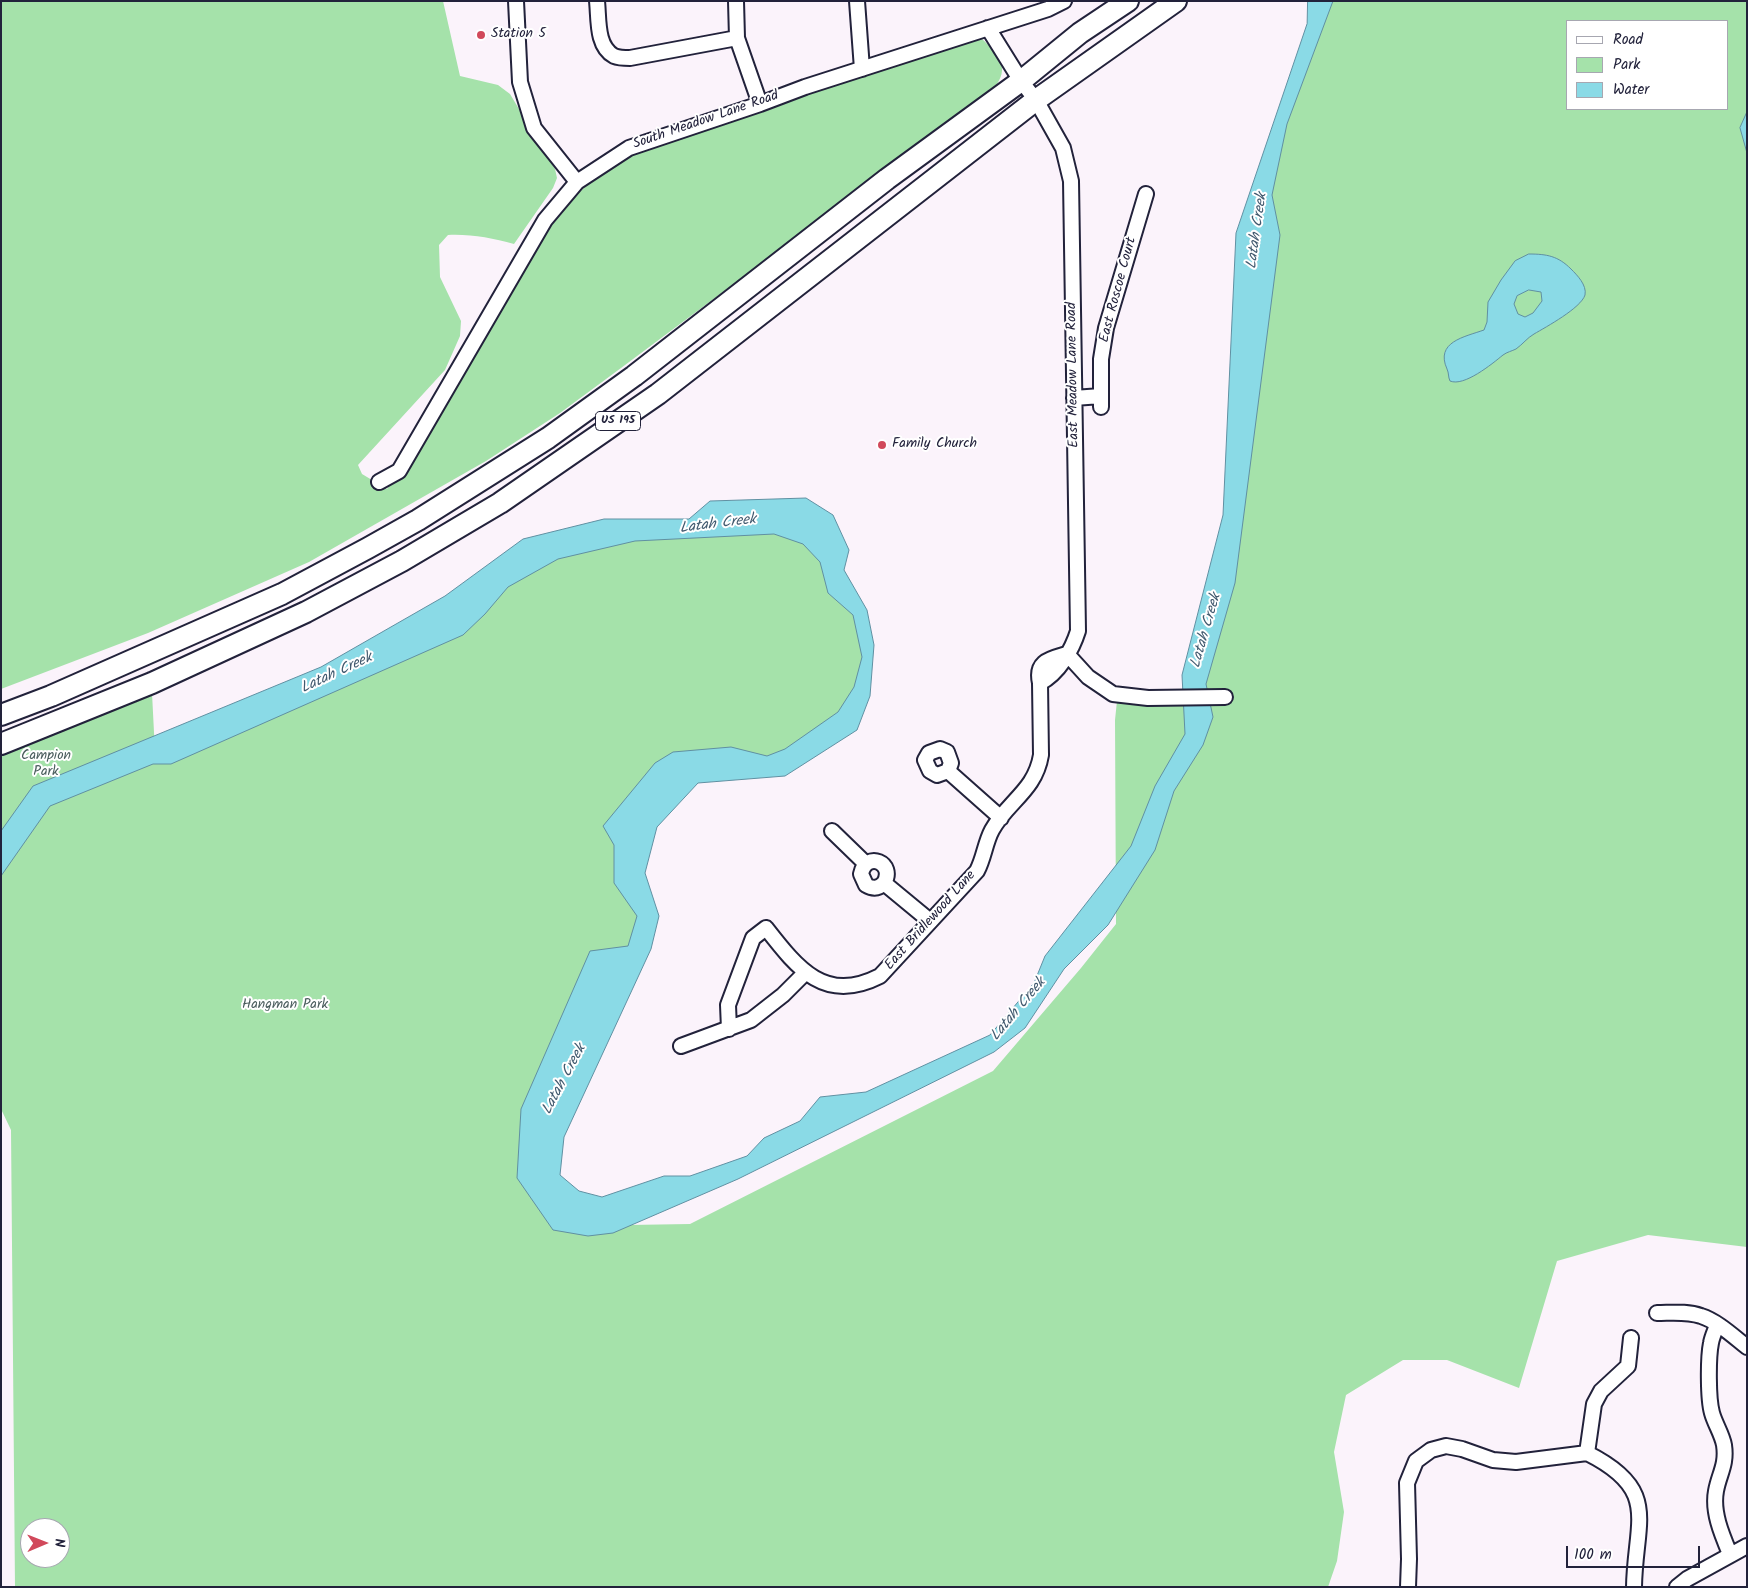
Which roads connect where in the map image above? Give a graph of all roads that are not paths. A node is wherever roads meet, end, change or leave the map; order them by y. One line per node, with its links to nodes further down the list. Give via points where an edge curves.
1 (516, 1): 14 (street, via 520,82 534,128)
2 (597, 1): 9 (street, via 599,31 604,47 615,56 630,58)
3 (736, 1): 9 (street)
4 (857, 1): 10 (street)
5 (1063, 1): 8 (street, South Meadow Lane Road)
6 (1128, 1): 11 (highway, US 195, via 1080,33)
7 (1176, 1): 12 (highway, US 195)
8 (988, 28): 10 (street, South Meadow Lane Road); 11 (street)
9 (737, 38): 13 (street)
10 (862, 68): 13 (street, South Meadow Lane Road)
11 (1021, 80): 12 (street); 20 (highway, US 195, via 887,179 634,376 548,438 418,520 273,598)
12 (1036, 100): 16 (street, East Meadow Lane Road, via 1063,148 1071,181); 21 (highway, US 195, via 658,394 500,502 402,561 306,612 152,683)
13 (760, 104): 14 (street, South Meadow Lane Road, via 629,148)
14 (577, 182): 17 (street, South Meadow Lane Road, via 545,220 399,470)
15 (1146, 194): 16 (street, East Roscoe Court, via 1106,328 1101,360 1101,397)
16 (1074, 393): 18 (street, East Meadow Lane Road, via 1078,630)
17 (378, 482)
18 (1067, 654): 19 (street, via 1088,677 1112,694 1148,698); 23 (street, East Bridlewood Lane, via 1045,661 1038,672 1040,764 1030,784)
19 (1225, 697)
20 (1, 715)
21 (1, 744)
22 (948, 770): 23 (street)
23 (1001, 818): 27 (street, East Bridlewood Lane, via 992,829 977,871)
24 (832, 831): 25 (street)
25 (866, 864): 26 (street, via 875,861 883,864 887,871); 26 (street, via 860,874 866,885 878,888)
26 (884, 883): 27 (street)
27 (930, 921): 28 (street, East Bridlewood Lane, via 880,976 866,983 832,986)
28 (805, 973): 29 (street, via 751,1020); 29 (street, East Bridlewood Lane, via 766,928 753,938 728,1005)
29 (729, 1029): 30 (street)
30 (681, 1046)
31 (1657, 1313): 32 (street, via 1701,1316)
32 (1717, 1325): 34 (street); 37 (street, via 1711,1343 1709,1395 1724,1446 1725,1458 1716,1491 1716,1506 1720,1532)
33 (1631, 1338): 35 (street, via 1628,1366 1601,1391 1594,1404)
34 (1747, 1347)
35 (1587, 1453): 38 (street, via 1505,1462 1446,1446 1431,1450 1416,1461 1406,1483); 39 (street, via 1622,1475 1634,1492 1640,1522)
36 (1747, 1546): 37 (street)
37 (1730, 1554): 40 (street)
38 (1408, 1587)
39 (1634, 1587)
40 (1677, 1587)

